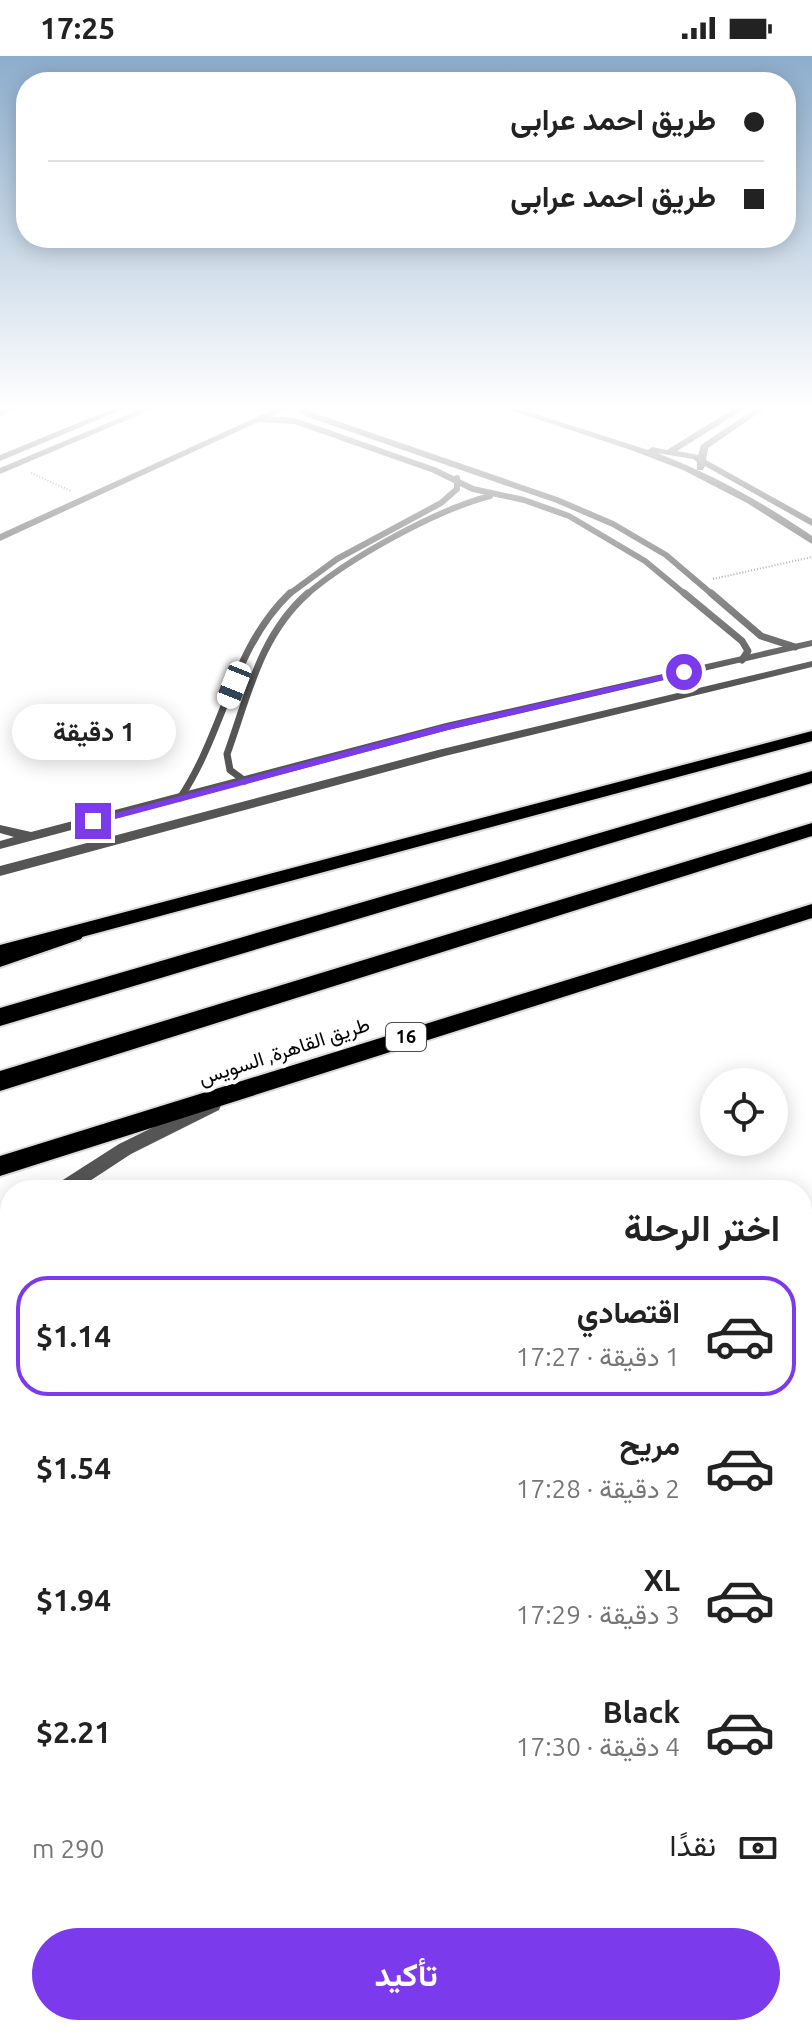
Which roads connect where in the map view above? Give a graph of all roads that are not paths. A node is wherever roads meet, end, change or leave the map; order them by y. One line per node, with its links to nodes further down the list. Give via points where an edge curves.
1 (68, 498): 12 (street)
2 (84, 498): 13 (street)
3 (446, 498): 9 (lane)
4 (475, 498): 10 (lane)
5 (516, 498): 16 (lane, via 569,516 621,544)
6 (552, 498): 15 (lane, via 641,539)
7 (744, 498): 14 (street)
8 (767, 498): 11 (street)
9 (441, 503): 10 (lane); 25 (lane, via 280,599 253,637)
10 (454, 509): 24 (lane, via 334,575 294,605 269,641)
11 (812, 523)
12 (0, 530)
13 (0, 538)
14 (812, 541)
15 (753, 628): 16 (lane); 18 (lane, via 768,640)
16 (733, 633): 19 (lane, via 746,646)
17 (812, 643): 18 (street)
18 (795, 647): 19 (street)
19 (742, 660): 21 (street)
20 (812, 664): 22 (street)
21 (510, 711): 22 (street); 27 (street)
22 (527, 731): 33 (street)
23 (812, 736): 35 (highway)
24 (227, 754): 25 (lane); 27 (lane, via 230,770)
25 (204, 756): 28 (lane)
26 (812, 777): 38 (highway)
27 (245, 781): 28 (street)
28 (180, 798): 31 (street)
29 (0, 829): 31 (street)
30 (812, 829): 39 (highway)
31 (34, 837): 32 (street)
32 (0, 845)
33 (0, 871)
34 (812, 911): 40 (highway, طريق القاهرة, السويس / 16)
35 (73, 934): 36 (highway); 37 (highway)
36 (0, 952)
37 (0, 959)
38 (0, 1017)
39 (0, 1081)
40 (254, 1086): 41 (highway, طريق القاهرة, السويس / 16); 42 (street, via 125,1149)
41 (0, 1166)
42 (77, 1180)

